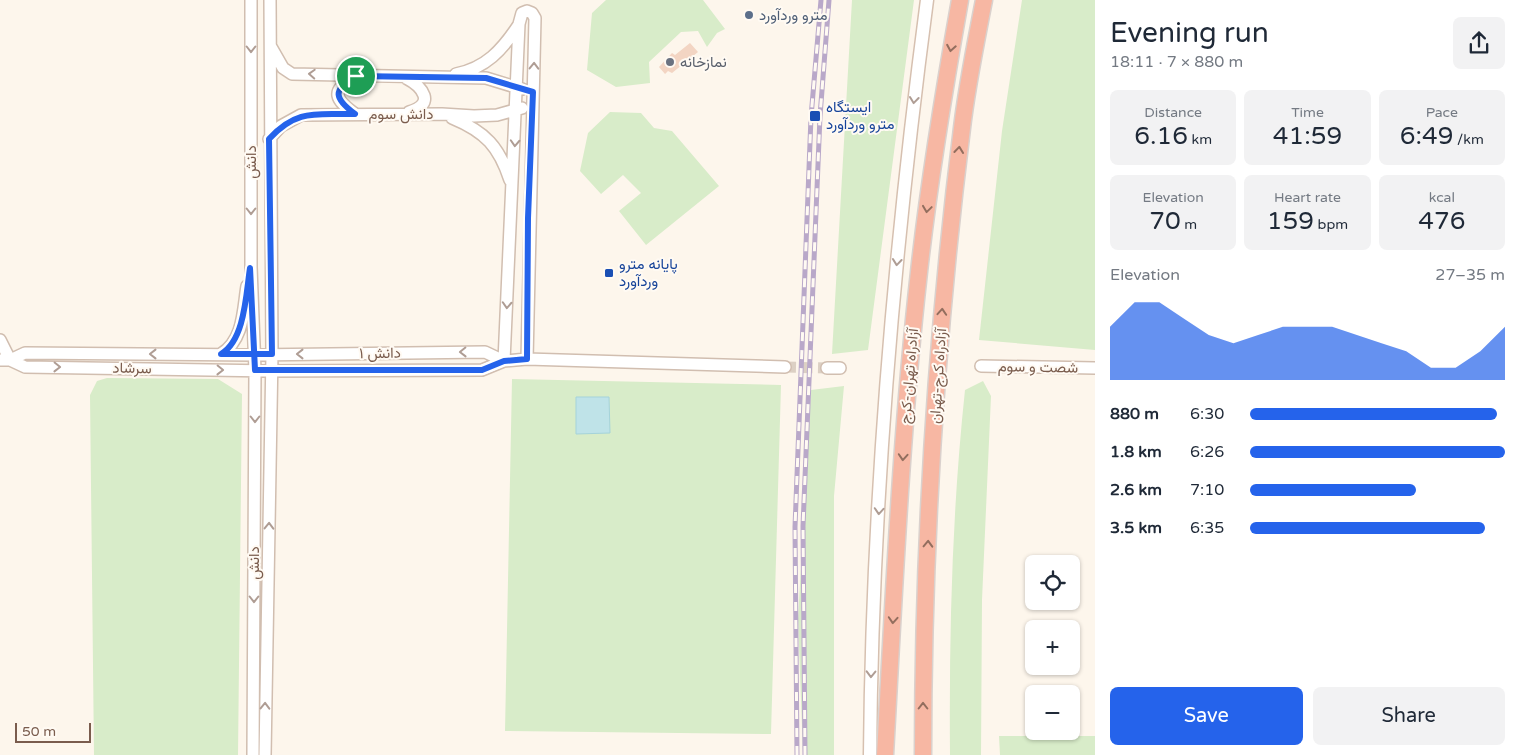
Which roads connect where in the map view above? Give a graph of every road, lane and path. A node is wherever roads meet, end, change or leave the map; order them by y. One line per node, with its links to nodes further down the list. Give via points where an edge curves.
1 (251, 0): 20 (street, دانش, one-way to 20)
2 (270, 0): 7 (street, دانش)
3 (927, 0): 37 (main road, one-way to 37, via 892,315 877,537)
4 (960, 0): 38 (highway, آزادراه تهران-کرج, one-way to 38, via 940,112 919,271 906,408)
5 (984, 0): 39 (highway, آزادراه کرج-تهران, one-way to 5, via 931,467 943,299 962,126)
6 (519, 24): 10 (street, via 502,50 466,72); 11 (street); 12 (street, one-way to 6, via 535,18 527,11 522,13)
7 (270, 46): 8 (street, one-way to 7, via 292,74 283,68); 18 (street, دانش)
8 (356, 76): 9 (street); 15 (street, via 342,84 338,92 344,107)
9 (405, 77): 10 (street); 16 (street, via 419,85 424,97 420,107)
10 (442, 77): 11 (street, via 486,78)
11 (516, 88): 12 (street); 14 (street)
12 (533, 92): 13 (street)
13 (533, 105): 14 (street, دانش سوم); 25 (street)
14 (516, 109): 17 (street, دانش سوم, via 497,115); 19 (street, one-way to 19)
15 (355, 114): 16 (street, دانش سوم); 18 (street, دانش سوم, via 301,115 281,126)
16 (402, 114): 17 (street, دانش سوم)
17 (442, 114): 19 (street, via 469,125 496,148)
18 (269, 139): 23 (street, دانش)
19 (513, 187): 27 (street, one-way to 27)
20 (250, 268): 22 (street, via 239,334 230,349); 24 (street, دانش)
21 (0, 340): 26 (street)
22 (221, 354): 24 (street, سرشاد); 26 (street, سرشاد, one-way to 26, via 25,353)
23 (272, 354): 24 (street, دانش ۱); 27 (street, دانش ۱, one-way to 23, via 485,352); 34 (street, دانش)
24 (254, 355): 33 (street, دانش)
25 (527, 359): 27 (street, دانش ۱); 29 (street, دانش ۱)
26 (5, 360): 33 (street, سرشاد, one-way to 33, via 25,367)
27 (504, 361): 34 (street, دانش ۱, via 482,370)
28 (981, 366): 32 (street, شصت و سوم)
29 (785, 367)
30 (827, 368): 31 (street)
31 (840, 368)
32 (1095, 368)
33 (255, 370): 34 (street, دانش ۱); 35 (street, دانش, one-way to 35)
34 (271, 371): 36 (street, دانش, one-way to 34)
35 (253, 755)
36 (265, 755)
37 (870, 755)
38 (885, 755)
39 (923, 755)

